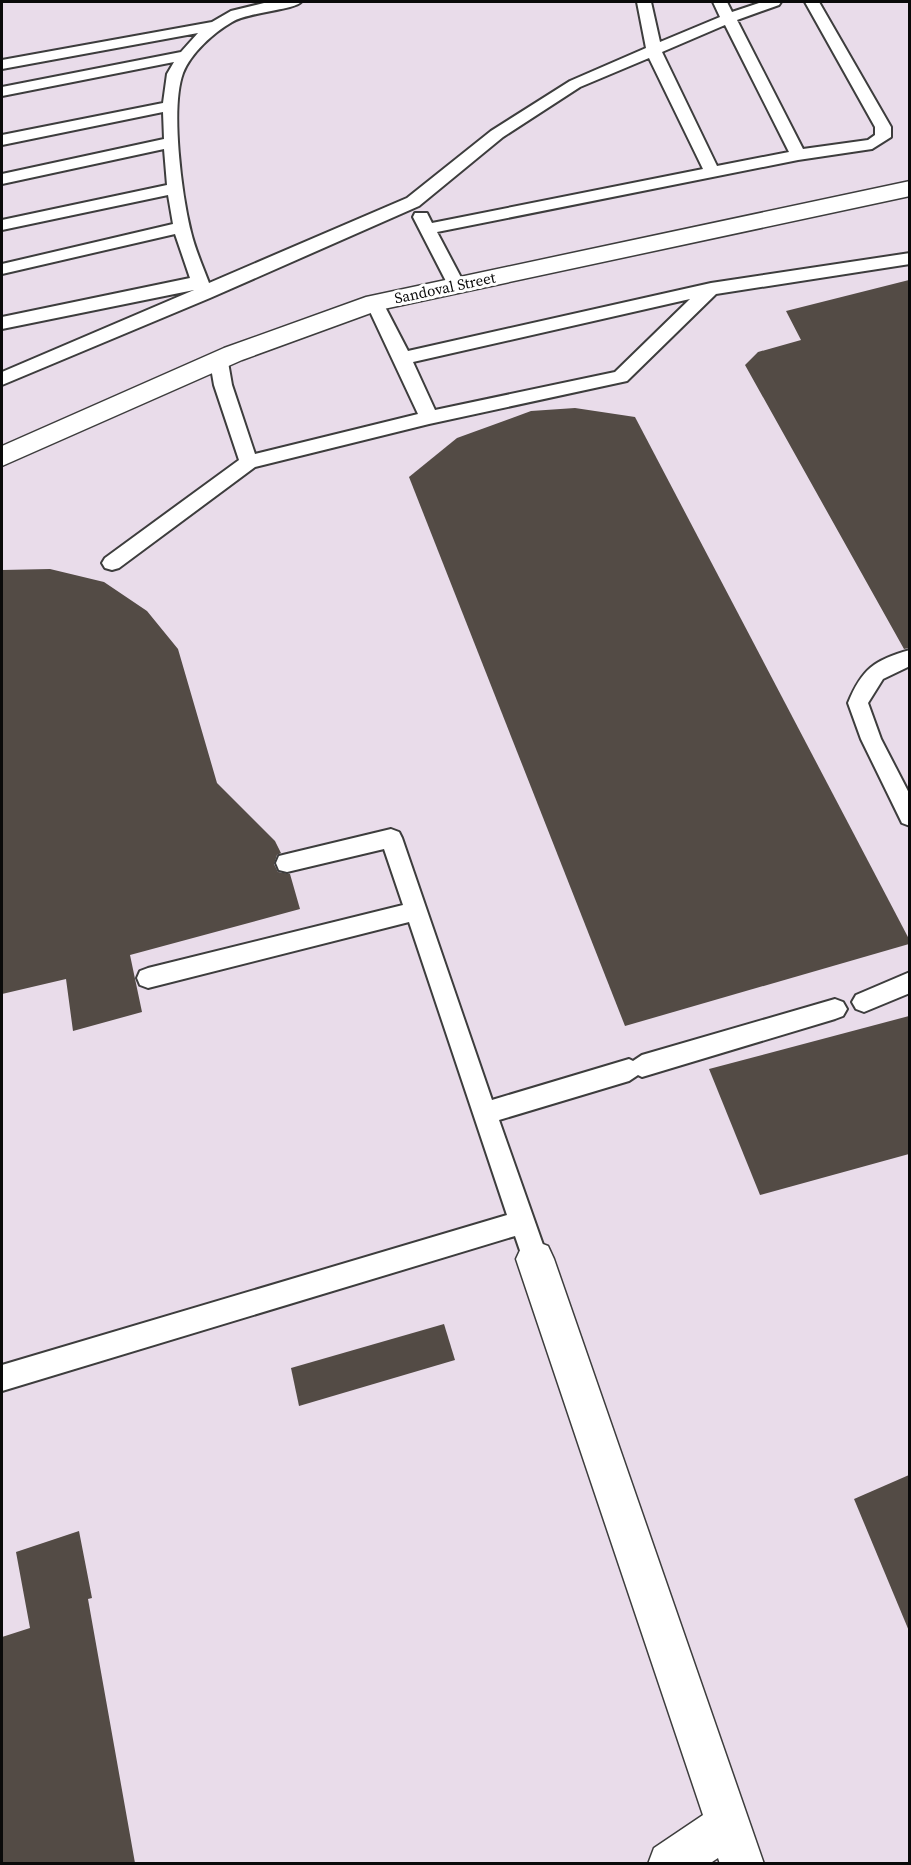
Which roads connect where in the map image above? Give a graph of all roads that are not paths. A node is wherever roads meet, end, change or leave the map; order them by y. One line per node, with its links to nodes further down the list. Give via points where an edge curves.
1 (294, 2): 7 (lane, via 253,9)
2 (644, 2): 8 (lane)
3 (720, 2): 6 (lane)
4 (774, 2): 6 (lane)
5 (812, 2): 15 (lane, via 883,127 883,137 872,144)
6 (727, 19): 8 (lane); 15 (lane)
7 (219, 25): 9 (lane); 10 (lane)
8 (654, 52): 16 (lane); 20 (lane, via 575,84 496,134)
9 (188, 55): 11 (lane); 12 (lane, via 175,75)
10 (2, 64)
11 (2, 91)
12 (171, 106): 13 (lane); 14 (lane)
13 (2, 140)
14 (172, 142): 17 (lane); 18 (lane)
15 (798, 155): 16 (lane)
16 (712, 172): 23 (lane)
17 (2, 179)
18 (177, 188): 21 (lane); 22 (lane)
19 (909, 188): 26 (street, Sandoval Street)
20 (413, 202): 23 (lane); 27 (lane)
21 (2, 225)
22 (182, 227): 25 (lane); 27 (lane)
23 (427, 229): 26 (lane)
24 (909, 258): 28 (lane)
25 (2, 269)
26 (456, 285): 29 (street, Sandoval Street)
27 (202, 288): 30 (lane); 33 (lane)
28 (711, 289): 31 (lane); 34 (lane, via 621,377)
29 (375, 303): 31 (lane); 32 (street, Sandoval Street, via 331,316)
30 (2, 323)
31 (403, 358): 34 (lane)
32 (219, 362): 35 (street, Sandoval Street); 36 (lane)
33 (2, 378)
34 (429, 418): 36 (lane)
35 (2, 457)
36 (249, 462): 37 (lane)
37 (112, 563)
38 (909, 658): 39 (lane, via 894,662 868,679 858,703)
39 (909, 817)
40 (287, 863): 41 (lane, via 391,838)
41 (416, 911): 42 (lane); 46 (lane)
42 (148, 978)
43 (909, 982): 44 (lane)
44 (864, 1002)
45 (835, 1009): 46 (lane)
46 (485, 1113): 47 (lane)
47 (529, 1240): 48 (lane); 49 (street)
48 (2, 1378)
49 (735, 1844): 50 (street)
50 (670, 1863)

